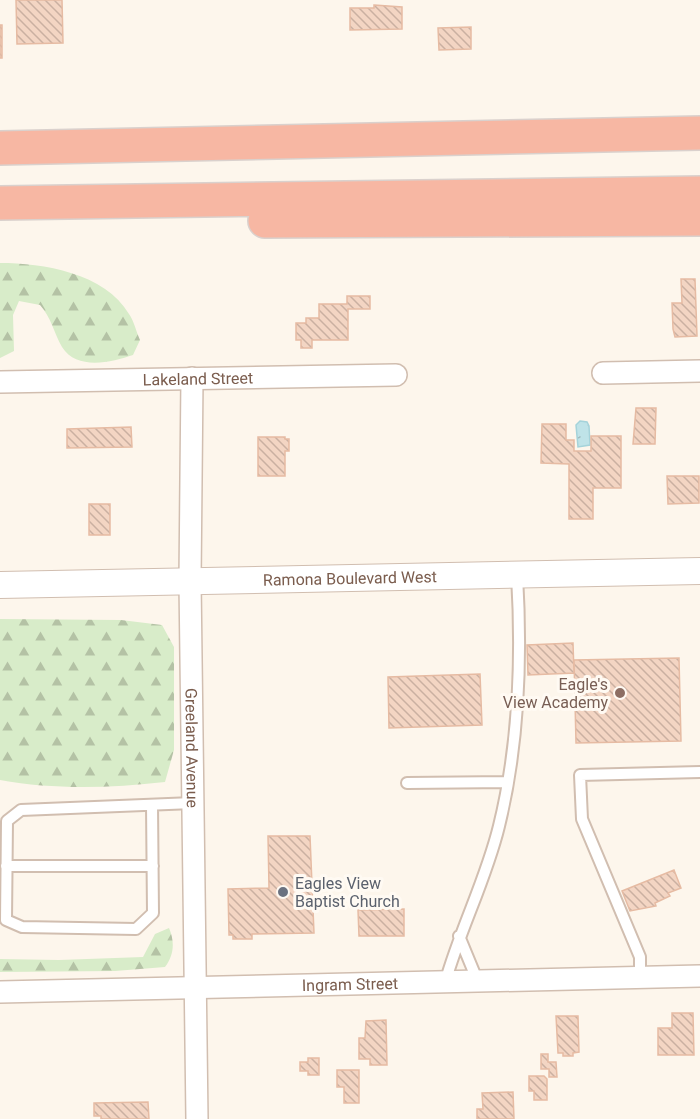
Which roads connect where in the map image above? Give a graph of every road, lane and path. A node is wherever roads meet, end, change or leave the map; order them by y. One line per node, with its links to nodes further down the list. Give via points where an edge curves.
1 (700, 133): 2 (highway)
2 (0, 148)
3 (700, 193): 4 (highway)
4 (2, 203): 5 (highway, via 85,217 338,222)
5 (700, 219)
6 (700, 371): 7 (street)
7 (603, 373)
8 (396, 375): 9 (street, Lakeland Street)
9 (192, 378): 10 (street, Lakeland Street); 13 (street, Greeland Avenue)
10 (0, 382)
11 (700, 571): 12 (street, Ramona Boulevard West)
12 (517, 575): 13 (street, Ramona Boulevard West); 16 (lane, via 517,705)
13 (189, 581): 14 (street, Ramona Boulevard West); 18 (street, Greeland Avenue)
14 (0, 585)
15 (700, 772): 24 (lane, via 580,774 582,819 640,957)
16 (508, 782): 17 (lane); 22 (lane, via 495,838)
17 (406, 783)
18 (193, 803): 19 (lane); 27 (street, Greeland Avenue)
19 (152, 805): 20 (lane, via 21,810 7,821); 21 (lane)
20 (6, 866): 21 (lane); 21 (lane, via 6,920 22,927 136,929 153,913)
21 (153, 866)
22 (459, 936): 25 (lane); 26 (lane)
23 (700, 976): 24 (street, Ingram Street)
24 (640, 978): 26 (street, Ingram Street)
25 (445, 982): 26 (street, Ingram Street); 27 (street, Ingram Street)
26 (478, 982)
27 (195, 989): 28 (street, Ingram Street); 29 (street, Greeland Avenue)
28 (0, 992)
29 (197, 1119)

